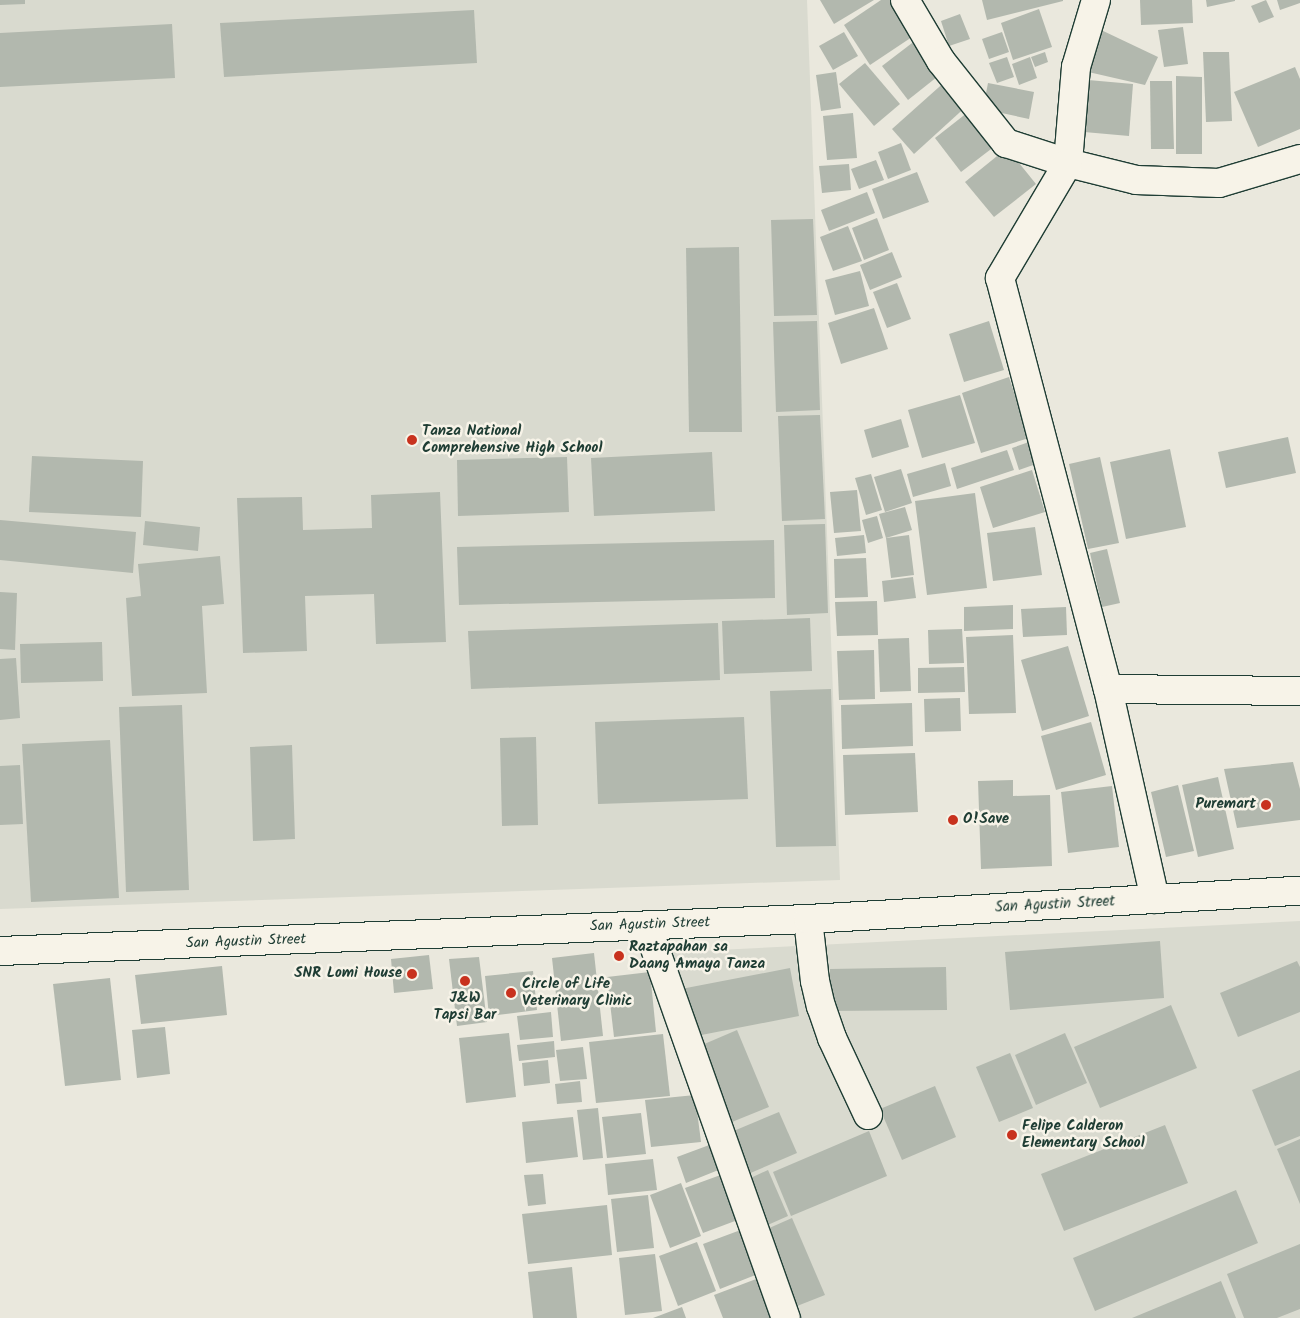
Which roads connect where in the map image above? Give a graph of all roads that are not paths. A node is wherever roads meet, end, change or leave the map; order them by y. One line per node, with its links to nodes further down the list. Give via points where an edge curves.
1 (905, 0): 4 (street, via 941,61 1006,143)
2 (1096, 0): 4 (street, via 1076,66)
3 (1300, 159): 4 (street, via 1219,182 1136,180)
4 (1068, 163): 5 (street, via 1000,278)
5 (1108, 689): 6 (street); 8 (street)
6 (1300, 691)
7 (1300, 892): 8 (street, San Agustin Street)
8 (1155, 899): 9 (street, San Agustin Street)
9 (808, 919): 10 (street, San Agustin Street); 12 (street, via 821,1006 832,1038)
10 (647, 926): 11 (street, San Agustin Street); 13 (street)
11 (0, 950)
12 (868, 1114)
13 (786, 1318)

